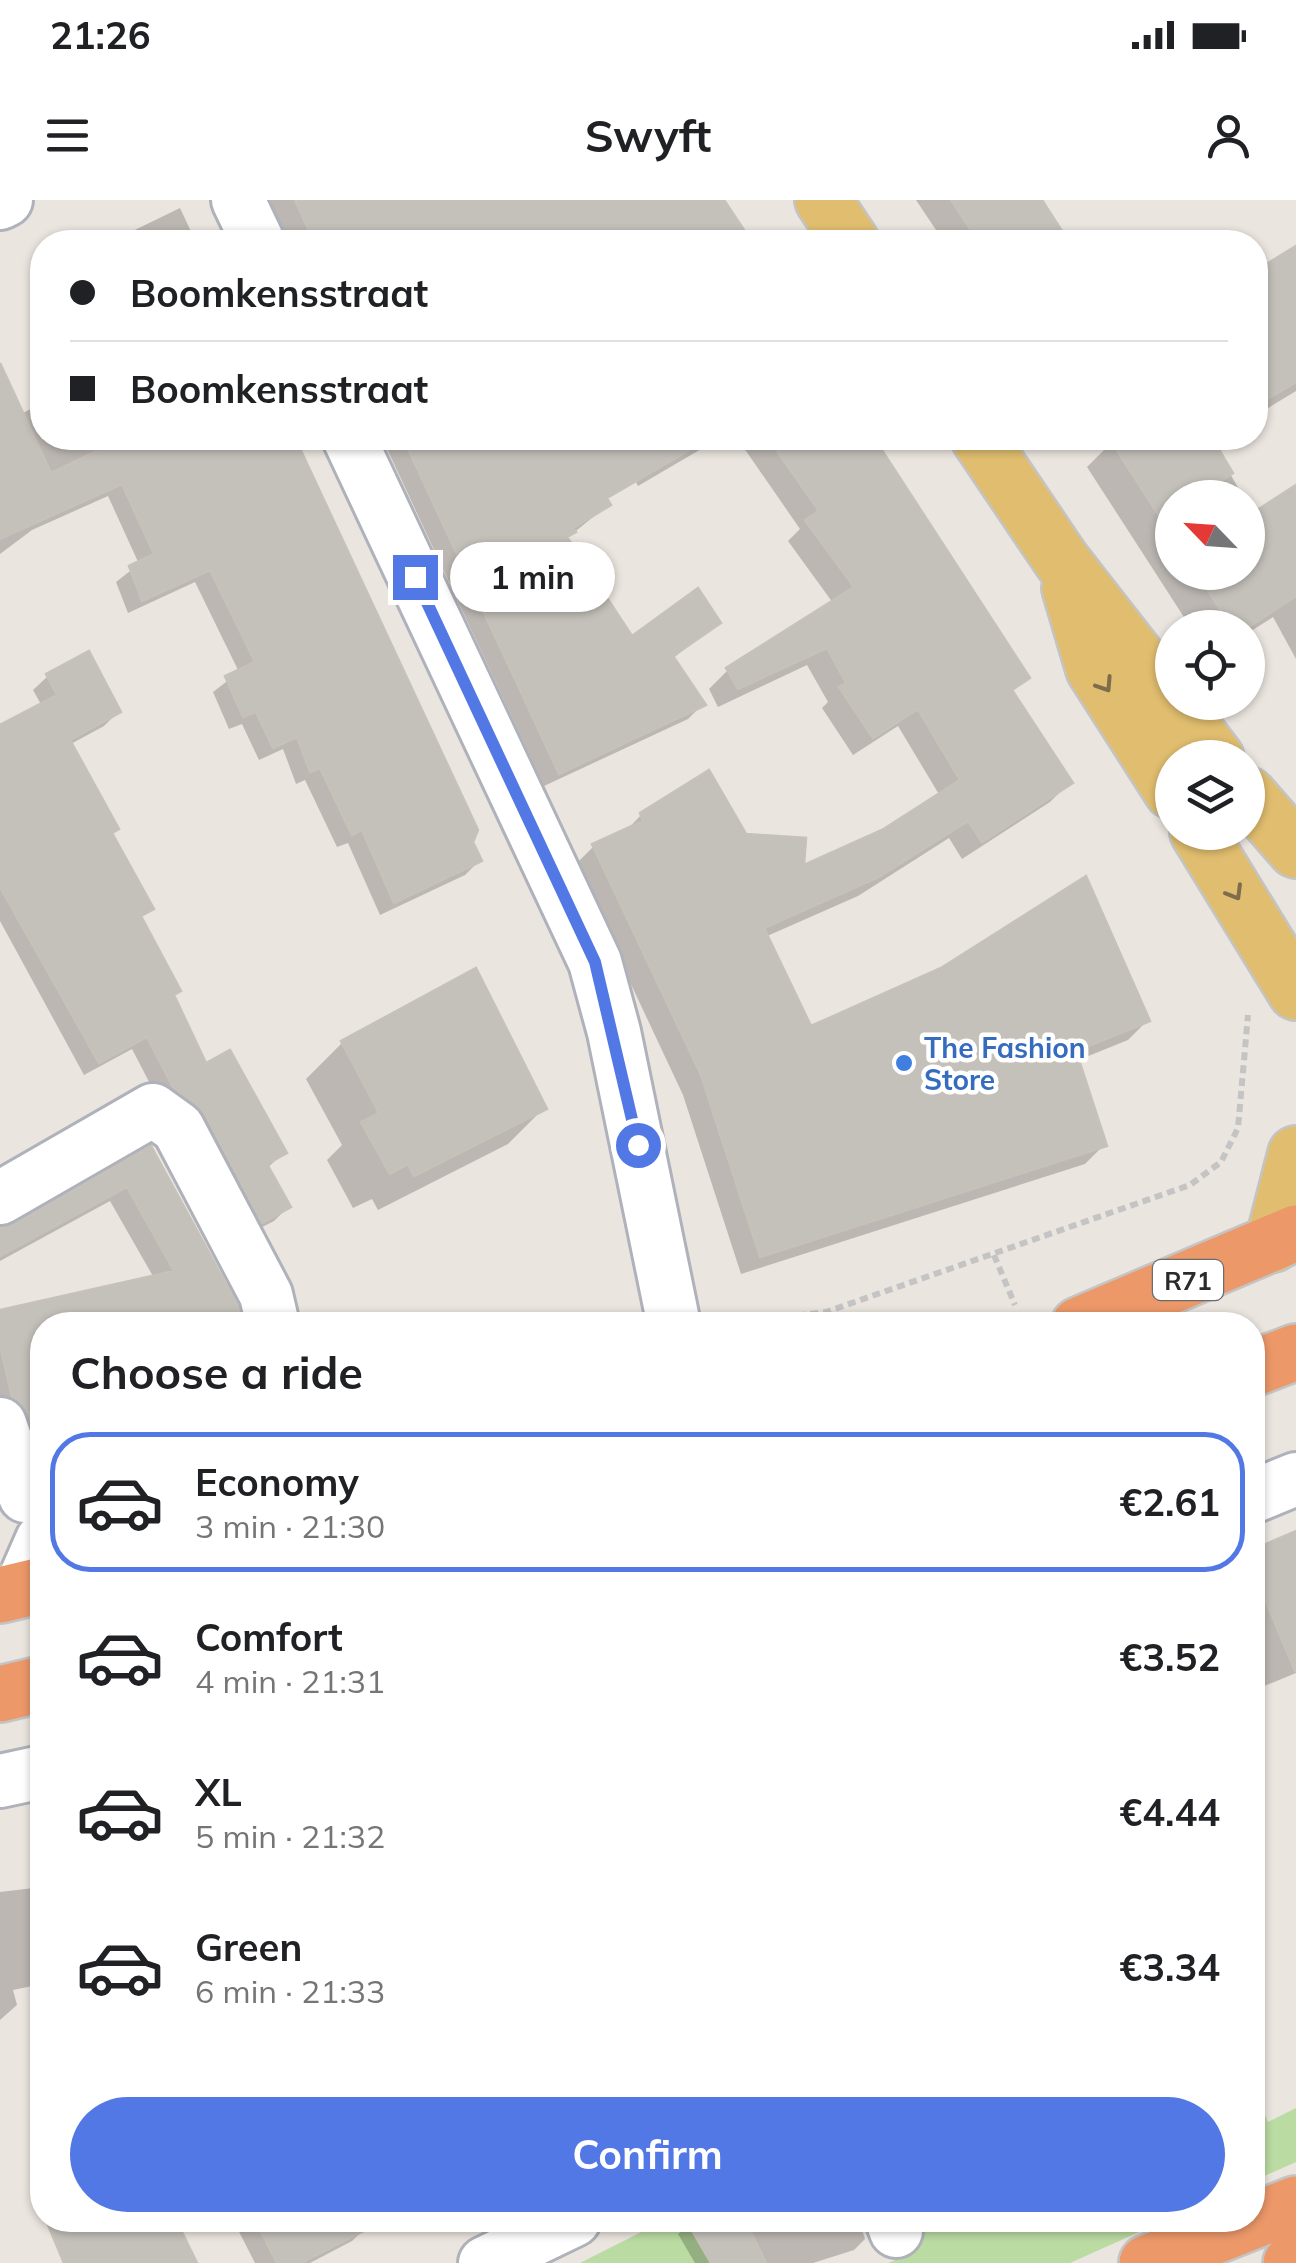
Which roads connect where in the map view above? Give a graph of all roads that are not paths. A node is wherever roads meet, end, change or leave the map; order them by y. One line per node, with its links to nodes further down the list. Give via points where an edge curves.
1 (238, 200): 3 (street)
2 (824, 200): 4 (main road)
3 (252, 230)
4 (844, 230)
5 (355, 450): 20 (street, via 595,962)
6 (988, 450): 7 (main road)
7 (1062, 561): 8 (main road); 11 (main road, one-way to 11, via 1094,669)
8 (1155, 679)
9 (1187, 720): 10 (main road)
10 (1202, 740)
11 (1155, 764)
12 (1265, 814): 14 (main road)
13 (1209, 850): 15 (main road, one-way to 15)
14 (1296, 850)
15 (1296, 992)
16 (1296, 1154): 18 (main road)
17 (0, 1198): 19 (street, via 153,1110 178,1128)
18 (1285, 1239): 21 (highway, R71)
19 (269, 1312)
20 (671, 1312)
21 (1110, 1312)
22 (1296, 1352): 23 (highway)
23 (1265, 1364)
24 (1265, 1381): 25 (main road)
25 (1296, 1382)
26 (0, 1424): 29 (street)
27 (1296, 1479): 28 (street)
28 (1265, 1492)
29 (28, 1507): 30 (street)
30 (21, 1590)
31 (30, 1687): 32 (highway)
32 (0, 1694)
33 (30, 1775): 34 (street)
34 (0, 1781)
35 (1296, 2204): 36 (highway)
36 (1265, 2216)
37 (549, 2232): 39 (street)
38 (1225, 2232): 40 (highway)
39 (484, 2263)
40 (1147, 2263)

